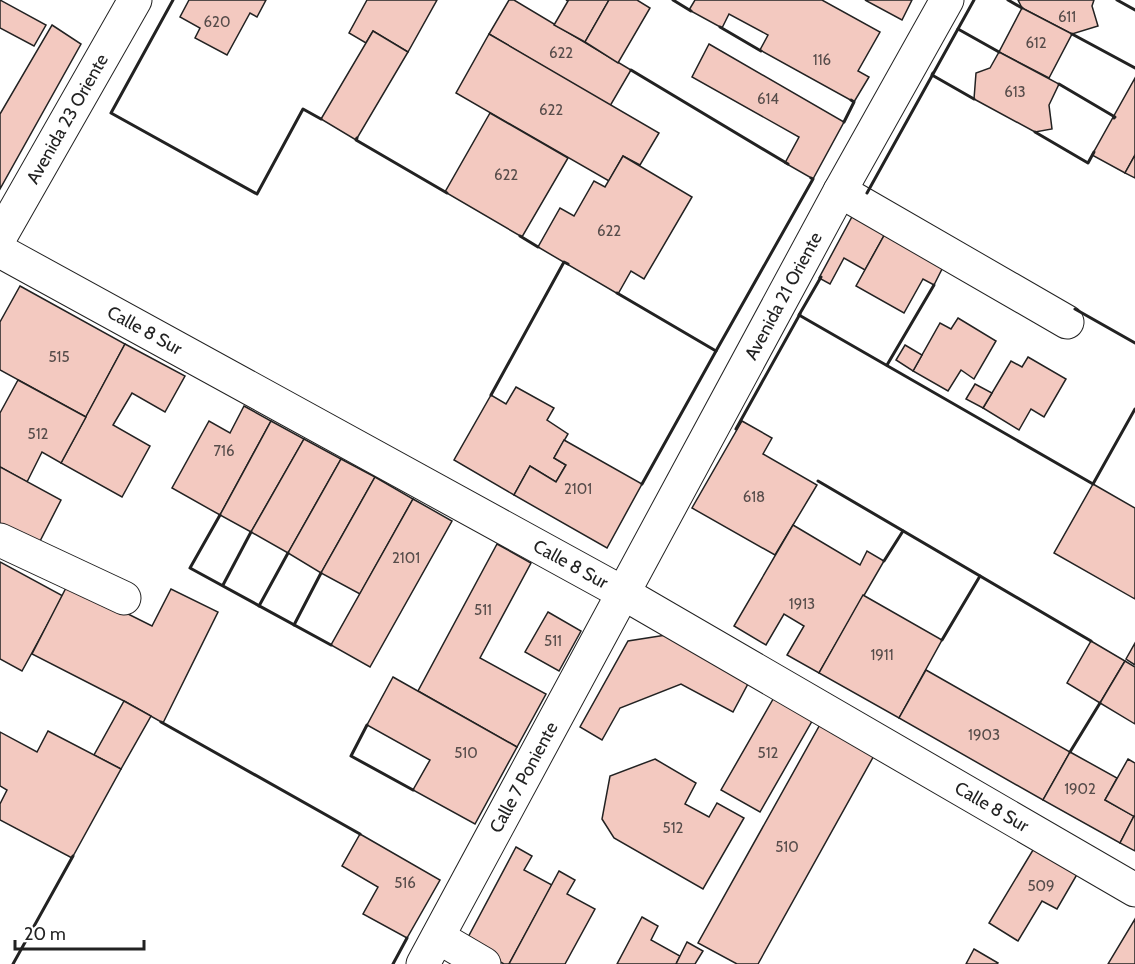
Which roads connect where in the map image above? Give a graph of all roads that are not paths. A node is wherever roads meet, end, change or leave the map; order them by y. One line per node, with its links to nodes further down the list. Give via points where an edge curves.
1 (135, 0): 4 (street, Avenida 23 Oriente)
2 (947, 0): 3 (street, Avenida 21 Oriente)
3 (840, 191): 6 (street); 8 (street, Avenida 21 Oriente)
4 (0, 237)
5 (0, 250): 8 (street, Calle 8 Sur)
6 (1067, 322)
7 (0, 540): 9 (street)
8 (623, 593): 10 (street, Calle 8 Sur); 11 (street, Calle 7 Poniente)
9 (124, 598)
10 (1135, 890)
11 (431, 951): 12 (street)
12 (484, 964)

